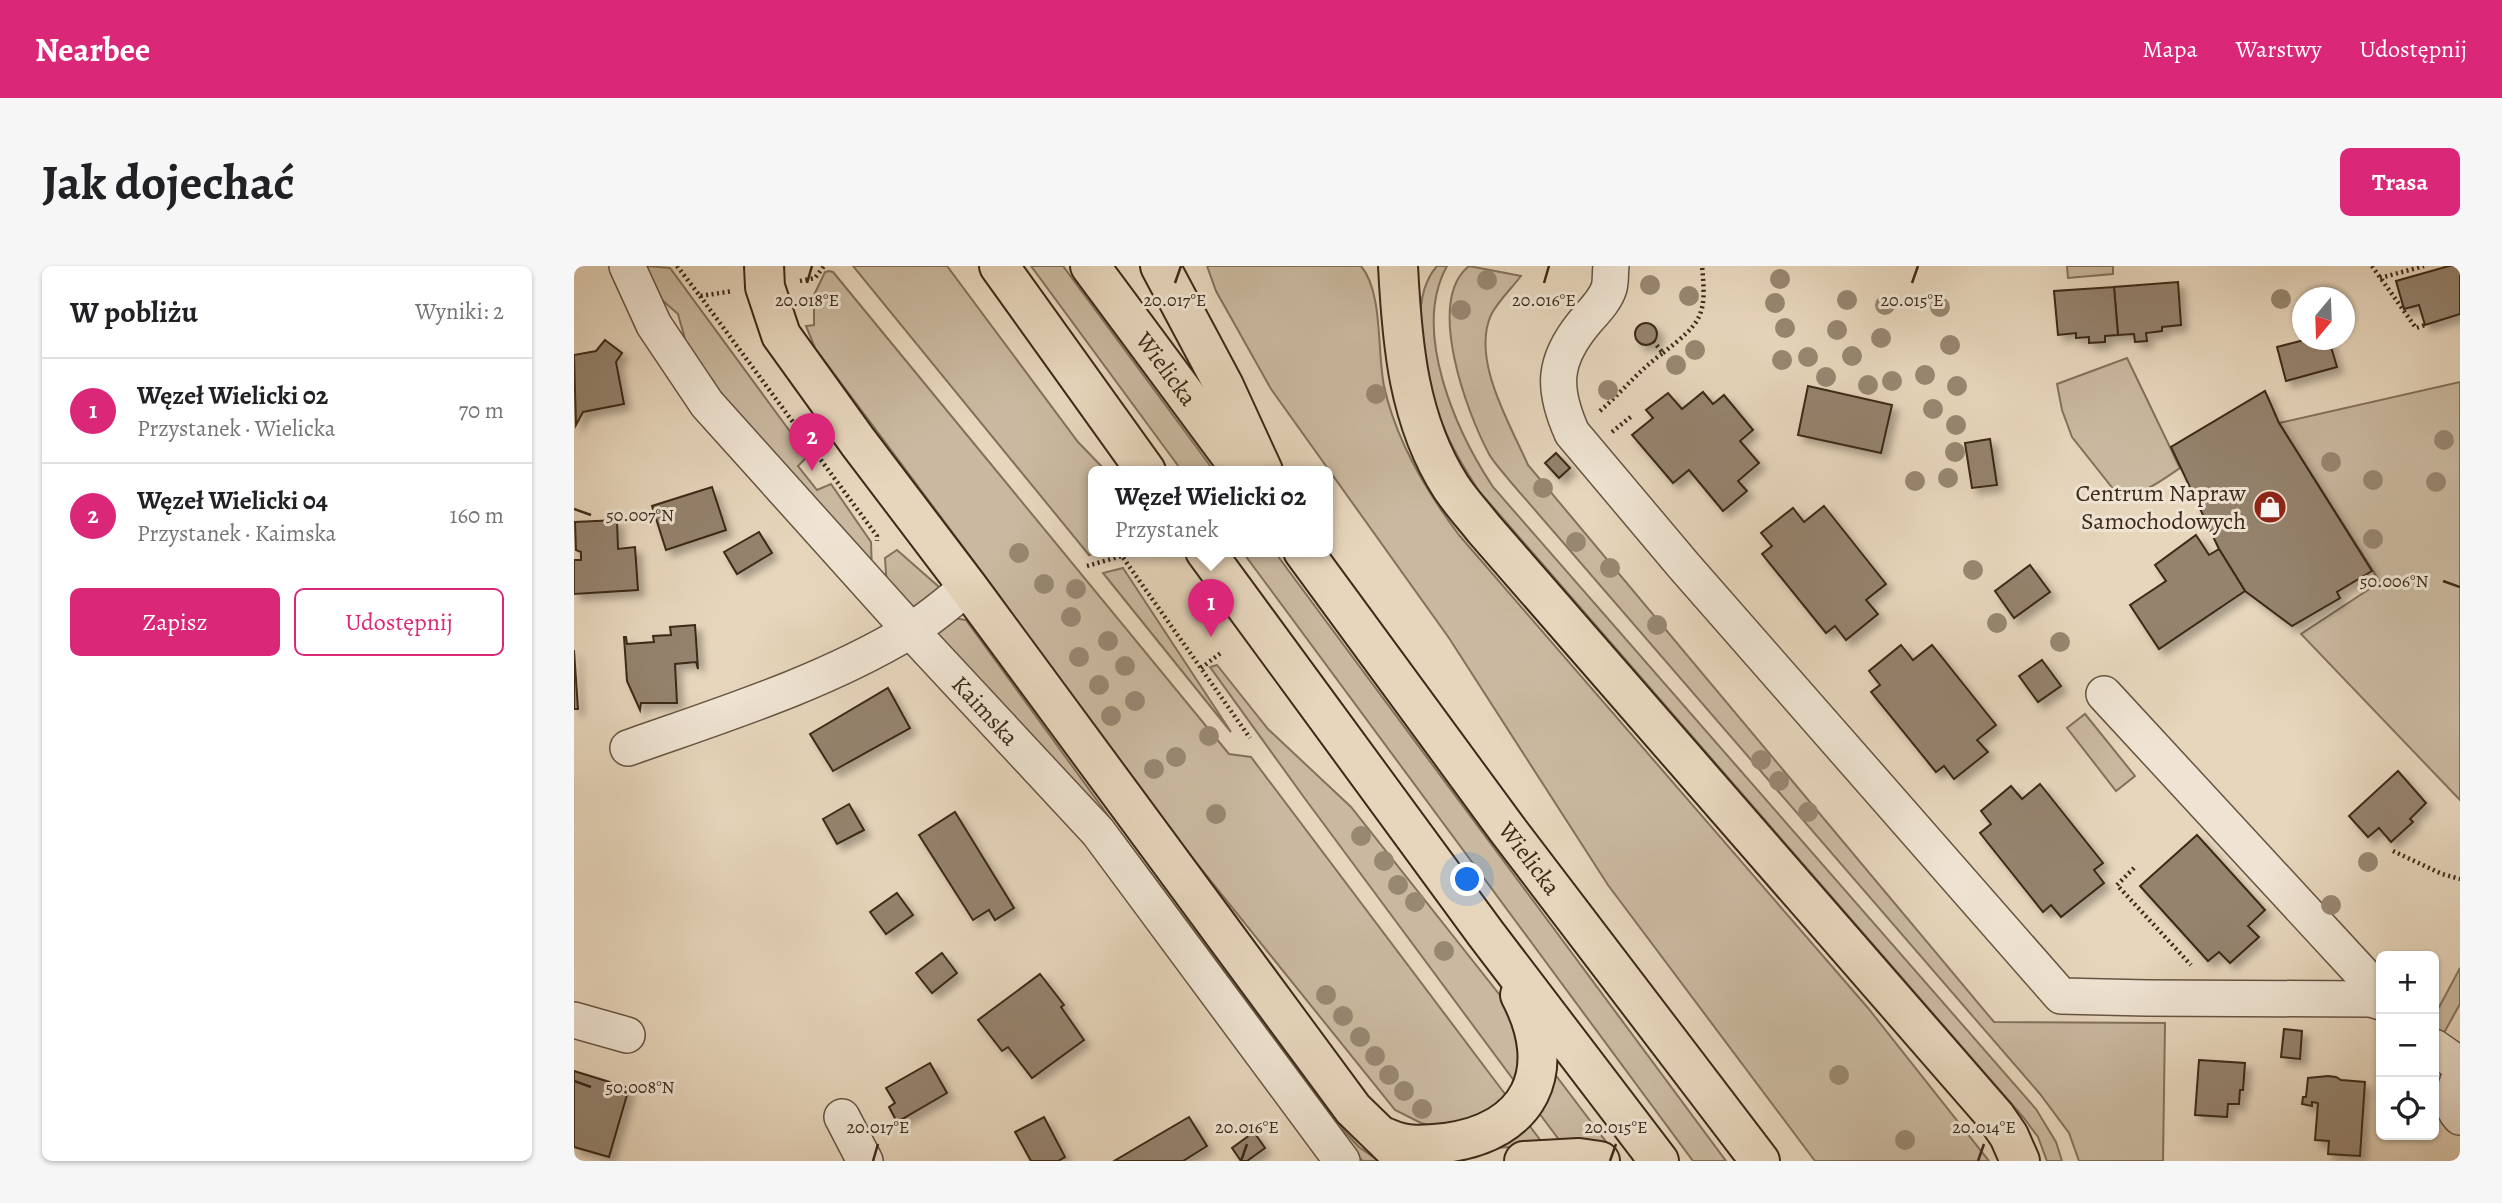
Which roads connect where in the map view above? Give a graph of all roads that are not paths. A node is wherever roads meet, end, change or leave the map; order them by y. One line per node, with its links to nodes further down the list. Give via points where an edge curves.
1 (627, 266): 14 (street, Kaimska, via 654,325 707,404)
2 (764, 266): 13 (main road, via 765,286 781,335)
3 (999, 266): 8 (main road)
4 (1090, 266): 9 (main road, Wielicka)
5 (1160, 266): 10 (main road)
6 (1398, 266): 35 (main road, via 1412,398 1451,486 1996,1117)
7 (1611, 266): 19 (street, via 1609,289 1568,345 1559,368 1558,389 1572,433 2061,996)
8 (1142, 466)
9 (1238, 466)
10 (1262, 466)
11 (1209, 557): 17 (main road)
12 (1307, 557): 34 (main road, Wielicka)
13 (968, 587): 14 (street); 27 (main road, via 1353,1109)
14 (911, 631): 16 (street, via 796,688); 29 (street, Kaimska, via 1098,832)
15 (2104, 694): 18 (street)
16 (628, 748)
17 (1486, 934): 27 (main road, via 1532,1023 1535,1077 1523,1105 1505,1123 1466,1140 1408,1145); 33 (main road)
18 (2376, 989)
19 (2376, 1000)
20 (574, 1020): 21 (street)
21 (627, 1035)
22 (2439, 1050): 23 (street)
23 (2460, 1065)
24 (2460, 1076): 26 (street, via 2452,1100)
25 (842, 1118): 28 (street)
26 (2460, 1118)
27 (1378, 1134): 30 (main road)
28 (865, 1161)
29 (1342, 1161)
30 (1415, 1161)
31 (1524, 1161): 32 (main road, via 1579,1157)
32 (1600, 1161)
33 (1659, 1161)
34 (1760, 1161)
35 (2020, 1161)

